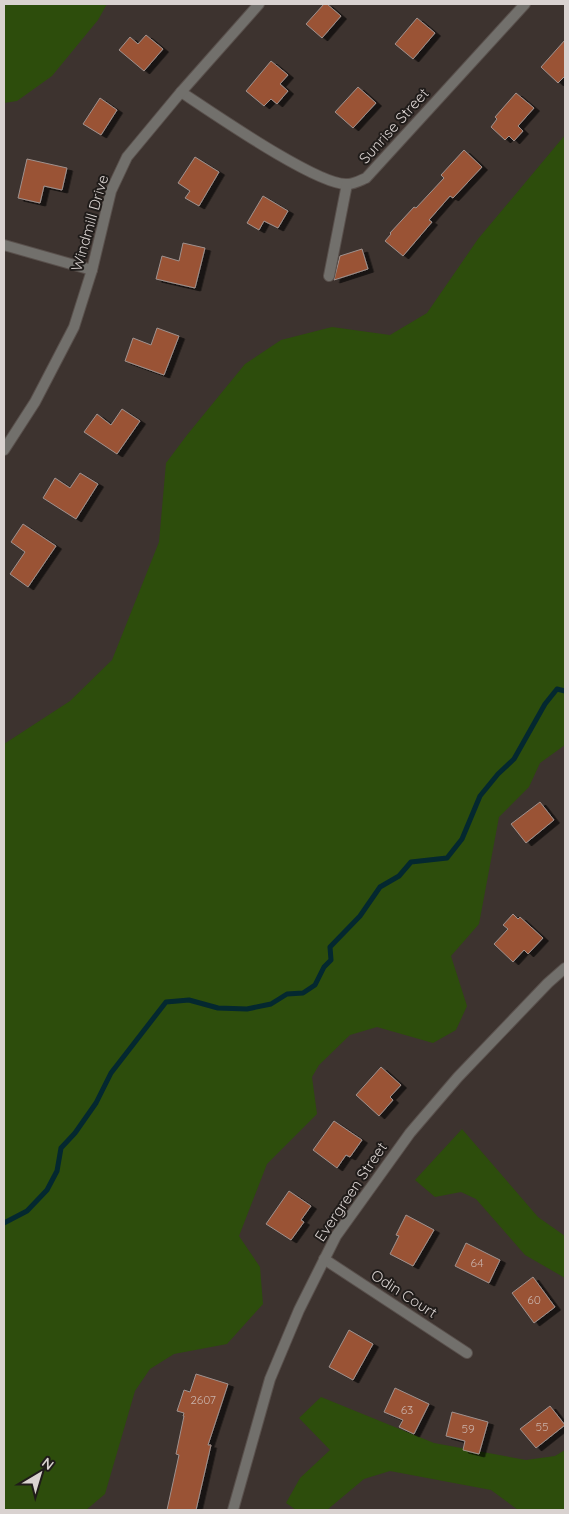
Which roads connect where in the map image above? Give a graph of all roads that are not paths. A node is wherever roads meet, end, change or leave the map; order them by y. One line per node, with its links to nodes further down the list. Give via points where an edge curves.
1 (259, 4): 3 (street, Windmill Drive)
2 (525, 4): 4 (street, Sunrise Street, via 366,178)
3 (181, 92): 4 (street, via 281,156 326,180); 6 (street, Windmill Drive, via 127,157 111,191)
4 (347, 184): 7 (street)
5 (4, 245): 6 (street)
6 (92, 270): 8 (street, Windmill Drive, via 74,327)
7 (329, 276)
8 (4, 450)
9 (565, 968): 10 (street, Evergreen Street, via 458,1077 410,1133 336,1236)
10 (324, 1259): 11 (street, Odin Court); 12 (street, Evergreen Street, via 270,1380)
11 (467, 1353)
12 (232, 1510)

